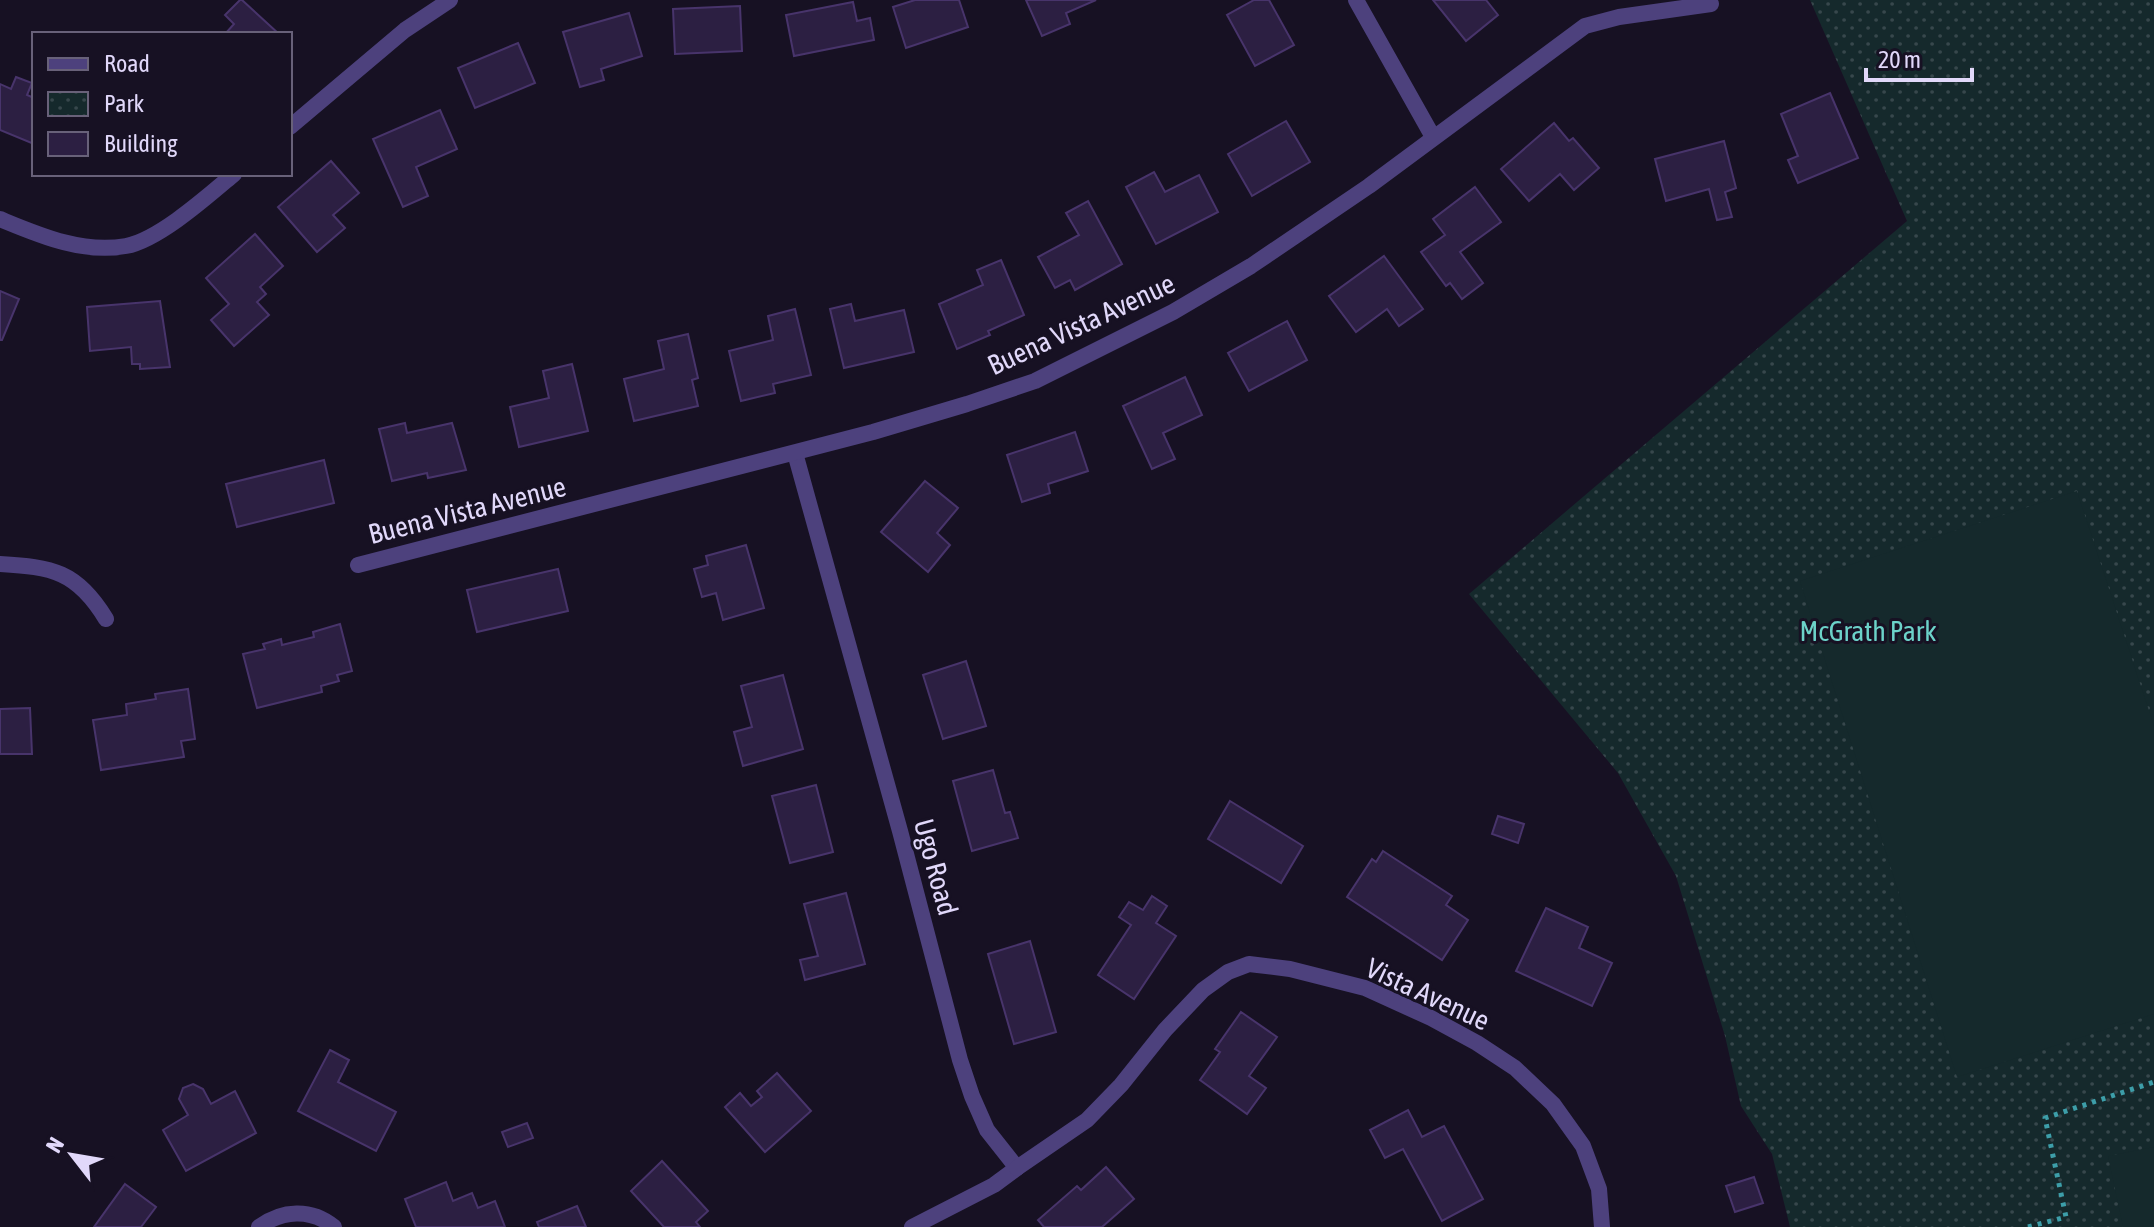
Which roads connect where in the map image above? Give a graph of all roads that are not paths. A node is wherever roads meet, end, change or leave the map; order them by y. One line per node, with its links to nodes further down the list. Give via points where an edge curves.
1 (450, 0): 4 (street, via 405,30)
2 (1356, 0): 5 (street)
3 (1711, 4): 5 (street, Buena Vista Avenue, via 1585,26)
4 (292, 125)
5 (1433, 137): 8 (street, Buena Vista Avenue, via 1251,266 1035,381)
6 (231, 176): 7 (street, via 175,221 128,246 68,244)
7 (0, 219)
8 (795, 453): 10 (street, Buena Vista Avenue); 12 (street, Ugo Road, via 960,1060 987,1130)
9 (0, 564): 11 (street, via 55,570 94,599)
10 (358, 565)
11 (106, 619)
12 (1017, 1168): 15 (street); 16 (street, Vista Avenue, via 1087,1120 1203,990 1249,964 1365,988 1477,1043 1515,1068 1553,1104 1583,1146 1599,1189)
13 (259, 1227): 14 (street, via 276,1216 303,1213)
14 (334, 1227)
15 (912, 1227)
16 (1602, 1227)

